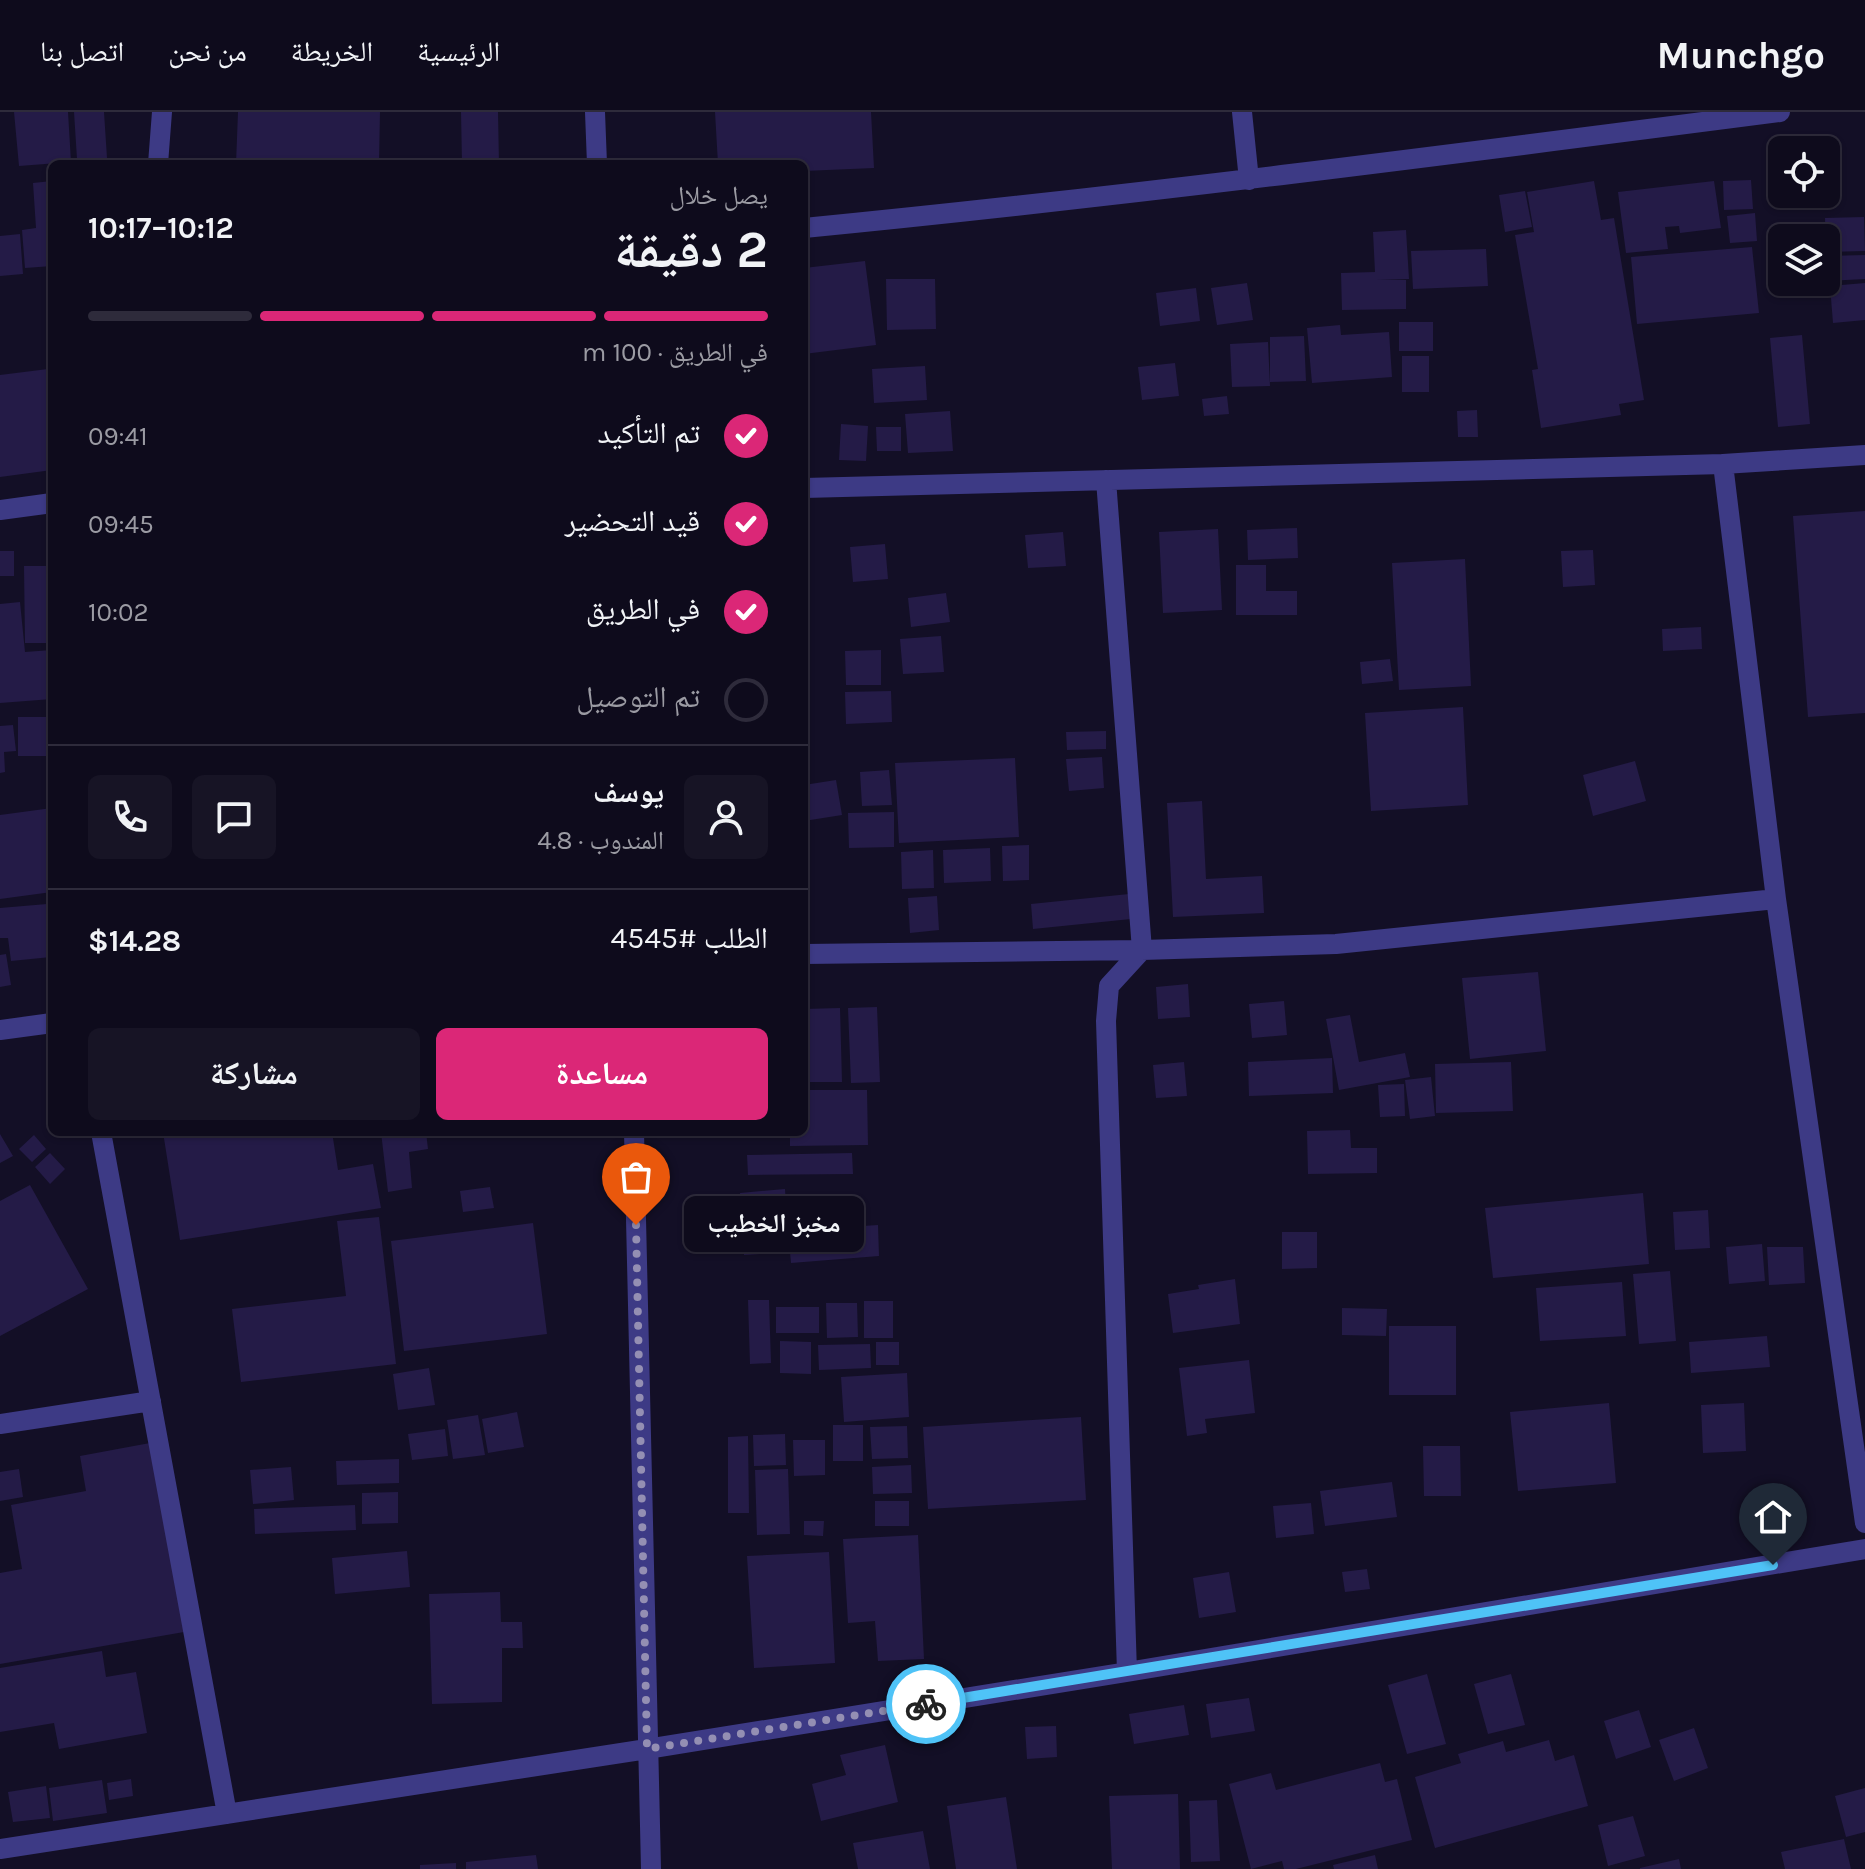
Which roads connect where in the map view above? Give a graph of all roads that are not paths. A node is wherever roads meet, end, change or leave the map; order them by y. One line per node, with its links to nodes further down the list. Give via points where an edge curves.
1 (162, 112): 5 (street)
2 (595, 112): 6 (street)
3 (1242, 112): 7 (street)
4 (1780, 112): 7 (street)
5 (158, 160)
6 (597, 160)
7 (1249, 180): 8 (street)
8 (808, 228)
9 (1865, 455): 10 (street)
10 (1723, 464): 11 (street); 15 (street)
11 (1106, 480): 12 (street); 16 (street)
12 (808, 488)
13 (48, 504): 14 (street)
14 (0, 510)
15 (1776, 899): 16 (street, via 1336,944); 24 (street)
16 (1142, 950): 17 (street); 26 (street, via 1109,986 1106,1021)
17 (808, 954)
18 (48, 1024): 19 (street)
19 (0, 1030)
20 (102, 1136): 22 (street)
21 (634, 1136): 27 (street)
22 (151, 1401): 23 (street); 28 (street)
23 (0, 1424)
24 (1865, 1523)
25 (1865, 1549): 26 (street)
26 (1127, 1672): 27 (street)
27 (647, 1749): 28 (street); 30 (street)
28 (227, 1814): 29 (street)
29 (0, 1849)
30 (651, 1869)

